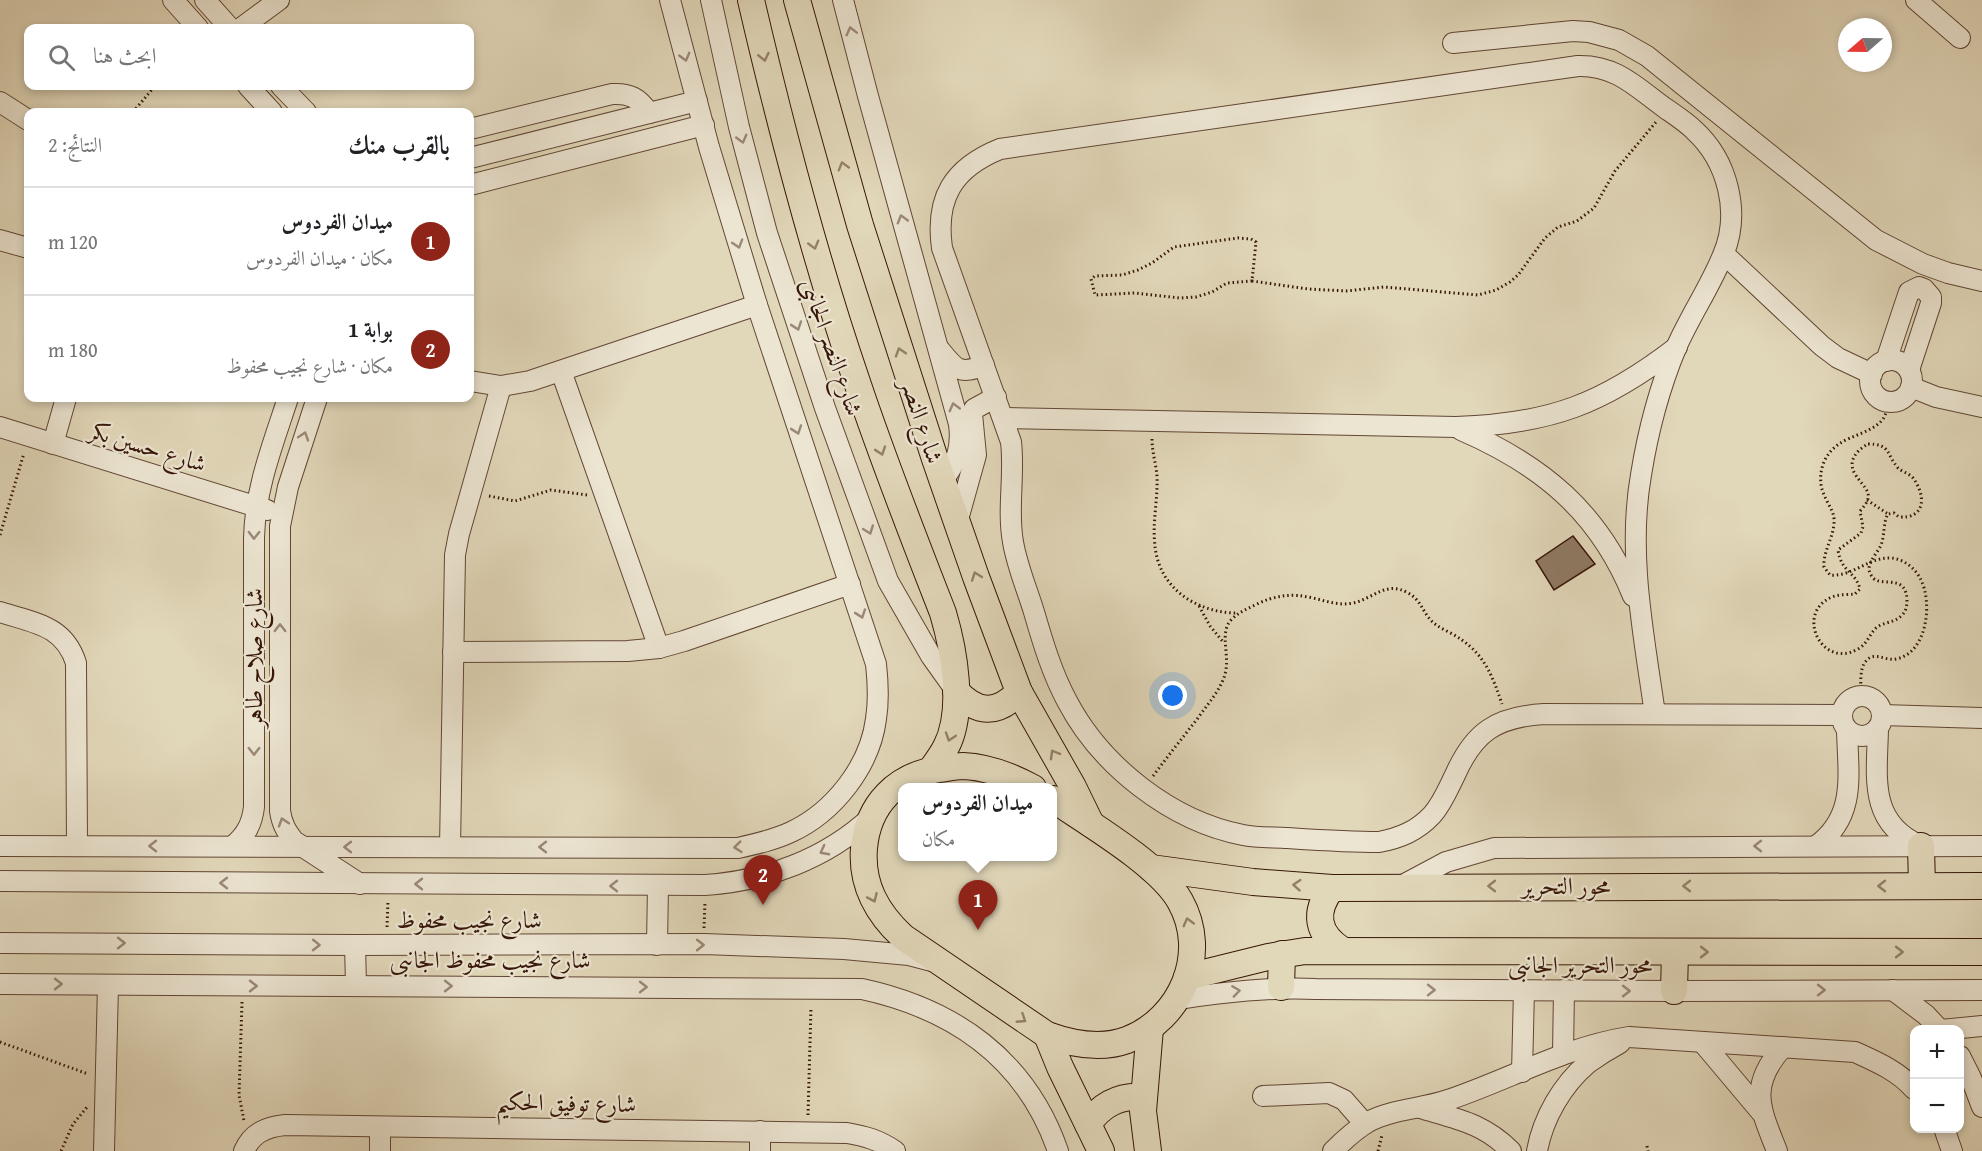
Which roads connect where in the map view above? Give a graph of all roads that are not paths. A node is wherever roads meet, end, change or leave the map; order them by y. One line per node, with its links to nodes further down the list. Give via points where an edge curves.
1 (172, 0): 10 (street)
2 (204, 0): 11 (street)
3 (279, 0): 12 (street)
4 (670, 0): 17 (street, one-way to 17)
5 (711, 0): 60 (street, شارع النصر الجانبى, one-way to 60, via 767,233 821,397 888,581)
6 (751, 0): 60 (main road, شارع النصر, one-way to 60, via 825,285 889,476 943,613)
7 (797, 0): 51 (main road, شارع النصر, one-way to 7, via 860,225)
8 (843, 0): 34 (street, one-way to 8)
9 (1916, 0): 13 (street)
10 (194, 24)
11 (226, 24)
12 (246, 24)
13 (1960, 38)
14 (1453, 43): 32 (street, via 1573,31 1619,40 1647,56 1876,240 1923,264)
15 (252, 90): 19 (street)
16 (286, 90): 20 (street)
17 (697, 101): 21 (street); 24 (street)
18 (0, 102): 22 (street)
19 (268, 108)
20 (302, 108)
21 (648, 113): 23 (street); 25 (street, via 634,97 612,94)
22 (24, 117)
23 (600, 125): 26 (street); 27 (street)
24 (704, 125): 26 (street); 33 (street, one-way to 33)
25 (474, 128)
26 (607, 150): 28 (street)
27 (474, 157)
28 (474, 184)
29 (0, 240): 30 (street)
30 (24, 247)
31 (1724, 254): 35 (street); 36 (street, via 1730,197 1726,178 1707,144 1621,75 1593,66 1000,149 980,157 956,178 942,206 939,227 942,248); 37 (street, via 1838,358)
32 (1982, 281)
33 (757, 305): 38 (street); 55 (street, one-way to 55)
34 (937, 346): 36 (street, via 962,372); 51 (street, one-way to 34, via 956,460 960,436)
35 (1677, 347): 49 (street, via 1619,387 1574,408 1526,421); 57 (street, via 1660,389 1640,478 1636,569)
36 (984, 365): 42 (street)
37 (1879, 368): 39 (street, via 1899,362); 39 (street, via 1872,387 1879,398 1891,402 1903,398); 39 (street, via 1909,292 1919,287 1931,297 1931,303)
38 (561, 371): 41 (street); 58 (street)
39 (1910, 379): 46 (street, via 1936,397)
40 (474, 382): 41 (street)
41 (501, 386): 59 (street, via 455,555)
42 (996, 397): 47 (street); 54 (street, via 972,414 976,455)
43 (65, 402): 50 (street)
44 (287, 402): 52 (street, شارع صلاح طاهر)
45 (316, 402): 53 (street, شارع صلاح طاهر, one-way to 45)
46 (1982, 407)
47 (1004, 418): 49 (street); 62 (street, via 1013,464 1013,544 1052,668 1068,703 1088,735 1113,763 1143,789 1208,825 1244,836 1379,842 1399,838 1432,815 1465,752 1480,735 1499,723 1544,714)
48 (0, 427): 50 (street, شارع حسين بكر)
49 (1456, 428): 57 (street, via 1526,462 1584,513 1612,553)
50 (53, 444): 52 (street, شارع حسين بكر)
51 (942, 481): 54 (main road, شارع النصر)
52 (256, 507): 53 (street, شارع حسين بكر); 75 (street, شارع صلاح طاهر, one-way to 75, via 254,807 248,829)
53 (282, 515): 76 (street, شارع صلاح طاهر, one-way to 53, via 287,832 280,811)
54 (957, 523): 61 (main road, شارع النصر, one-way to 54)
55 (850, 584): 58 (street); 80 (street, one-way to 80, via 876,664 876,721 855,775 816,816 766,842 738,848)
56 (0, 612): 74 (street, via 48,627 67,642 76,663)
57 (1641, 614): 62 (street)
58 (659, 648): 59 (street)
59 (453, 652): 80 (street)
60 (956, 691): 61 (main road, via 966,702 995,709 1009,703); 66 (main road, شارع النصر, one-way to 66, via 947,746)
61 (1019, 692): 72 (main road, شارع النصر, one-way to 61)
62 (1655, 714): 65 (street)
63 (1982, 718): 64 (street)
64 (1880, 722): 65 (street, via 1873,734 1860,737); 65 (street, via 1877,703 1861,697 1846,704); 78 (street, via 1877,790 1883,812 1892,828)
65 (1845, 723): 77 (street, via 1848,793 1844,812 1838,826)
66 (931, 770): 67 (main road); 68 (main road, via 961,766)
67 (901, 783)
68 (1024, 783)
69 (898, 785): 71 (main road, via 888,791)
70 (1057, 802): 72 (main road)
71 (871, 817): 84 (street, شارع نجيب محفوظ, one-way to 84, via 823,852 759,877 725,884); 96 (main road, one-way to 96, via 863,861 874,904 903,938)
72 (1091, 825): 81 (main road)
73 (0, 846): 74 (street)
74 (77, 846): 75 (street, one-way to 74)
75 (233, 846): 76 (street)
76 (304, 846): 80 (street, one-way to 76); 83 (street, شارع صلاح طاهر)
77 (1816, 846): 78 (street); 85 (street, one-way to 85, via 1494,848 1446,862)
78 (1922, 846): 79 (street); 86 (main road)
79 (1982, 846)
80 (450, 847)
81 (1151, 868): 88 (main road, محور التحرير, one-way to 81); 101 (main road, one-way to 81, via 1192,944 1189,922 1174,892)
82 (0, 881): 83 (street, شارع نجيب محفوظ, one-way to 82)
83 (360, 884): 84 (street, شارع نجيب محفوظ, one-way to 83)
84 (658, 886): 91 (street)
85 (1401, 886): 86 (main road, محور التحرير, one-way to 85); 88 (main road, محور التحرير)
86 (1922, 886): 87 (main road, محور التحرير)
87 (1982, 886)
88 (1332, 888): 92 (main road, via 1322,904 1320,922 1328,939)
89 (0, 943): 90 (street, شارع نجيب محفوظ, one-way to 90)
90 (355, 945): 91 (street, شارع نجيب محفوظ); 99 (street)
91 (657, 945): 96 (street, شارع نجيب محفوظ, one-way to 96, via 862,950)
92 (1342, 950): 93 (main road); 95 (main road)
93 (1675, 952): 94 (main road, one-way to 94); 106 (main road)
94 (1982, 952)
95 (1282, 954): 100 (main road); 101 (main road)
96 (937, 962): 111 (main road, one-way to 111)
97 (0, 984): 98 (street, شارع نجيب محفوظ الجانبى, one-way to 98)
98 (108, 985): 99 (street, شارع نجيب محفوظ الجانبى, one-way to 99); 135 (street)
99 (356, 985): 138 (street, شارع نجيب محفوظ الجانبى, one-way to 138, via 862,989 936,1013 992,1050 1028,1091)
100 (1281, 987): 101 (street, محور التحرير الجانبى, one-way to 100); 102 (street, محور التحرير الجانبى, one-way to 102)
101 (1183, 988): 110 (main road, via 1171,1010)
102 (1524, 990): 103 (street, محور التحرير الجانبى); 117 (street)
103 (1564, 990): 106 (street, محور التحرير الجانبى, one-way to 106); 115 (street)
104 (1893, 990): 105 (street, محور التحرير الجانبى); 106 (street, محور التحرير الجانبى, one-way to 104); 107 (street)
105 (1982, 990)
106 (1674, 991)
107 (1937, 1025)
108 (1982, 1026): 109 (street)
109 (1964, 1027)
110 (1150, 1028): 111 (main road, via 1125,1041 1098,1046); 122 (main road)
111 (1047, 1035): 126 (main road)
112 (1629, 1037): 113 (street); 115 (street, via 1601,1041); 119 (street, via 1588,1064)
113 (1703, 1043): 114 (street); 125 (street)
114 (1782, 1047): 118 (street, via 1855,1052 1883,1064); 125 (street, via 1763,1077)
115 (1556, 1058): 117 (street); 119 (street, via 1564,1081)
116 (1964, 1065): 123 (street)
117 (1522, 1072): 120 (street)
118 (1910, 1084)
119 (1562, 1090): 132 (street)
120 (1475, 1091): 124 (street); 129 (street, via 1471,1103)
121 (1263, 1096): 127 (street, via 1329,1094 1344,1100)
122 (1144, 1097): 126 (main road, via 1125,1097 1108,1104); 140 (main road)
123 (1982, 1107)
124 (1420, 1108): 127 (street, via 1394,1112); 129 (street)
125 (1761, 1112): 142 (street)
126 (1088, 1124): 139 (main road)
127 (1365, 1124): 141 (street)
128 (380, 1126): 131 (street, شارع توفيق الحكيم); 133 (street, شارع توفيق الحكيم, via 273,1126); 136 (street)
129 (1479, 1126): 134 (street)
130 (1946, 1133): 143 (street)
131 (760, 1141): 137 (street, شارع توفيق الحكيم, via 808,1131 847,1132 883,1143)
132 (1539, 1143): 134 (street)
133 (248, 1144)
134 (1505, 1145)
135 (104, 1151)
136 (380, 1151)
137 (895, 1151)
138 (1058, 1151)
139 (1101, 1151)
140 (1148, 1151)
141 (1333, 1151)
142 (1777, 1151)
143 (1952, 1151)

